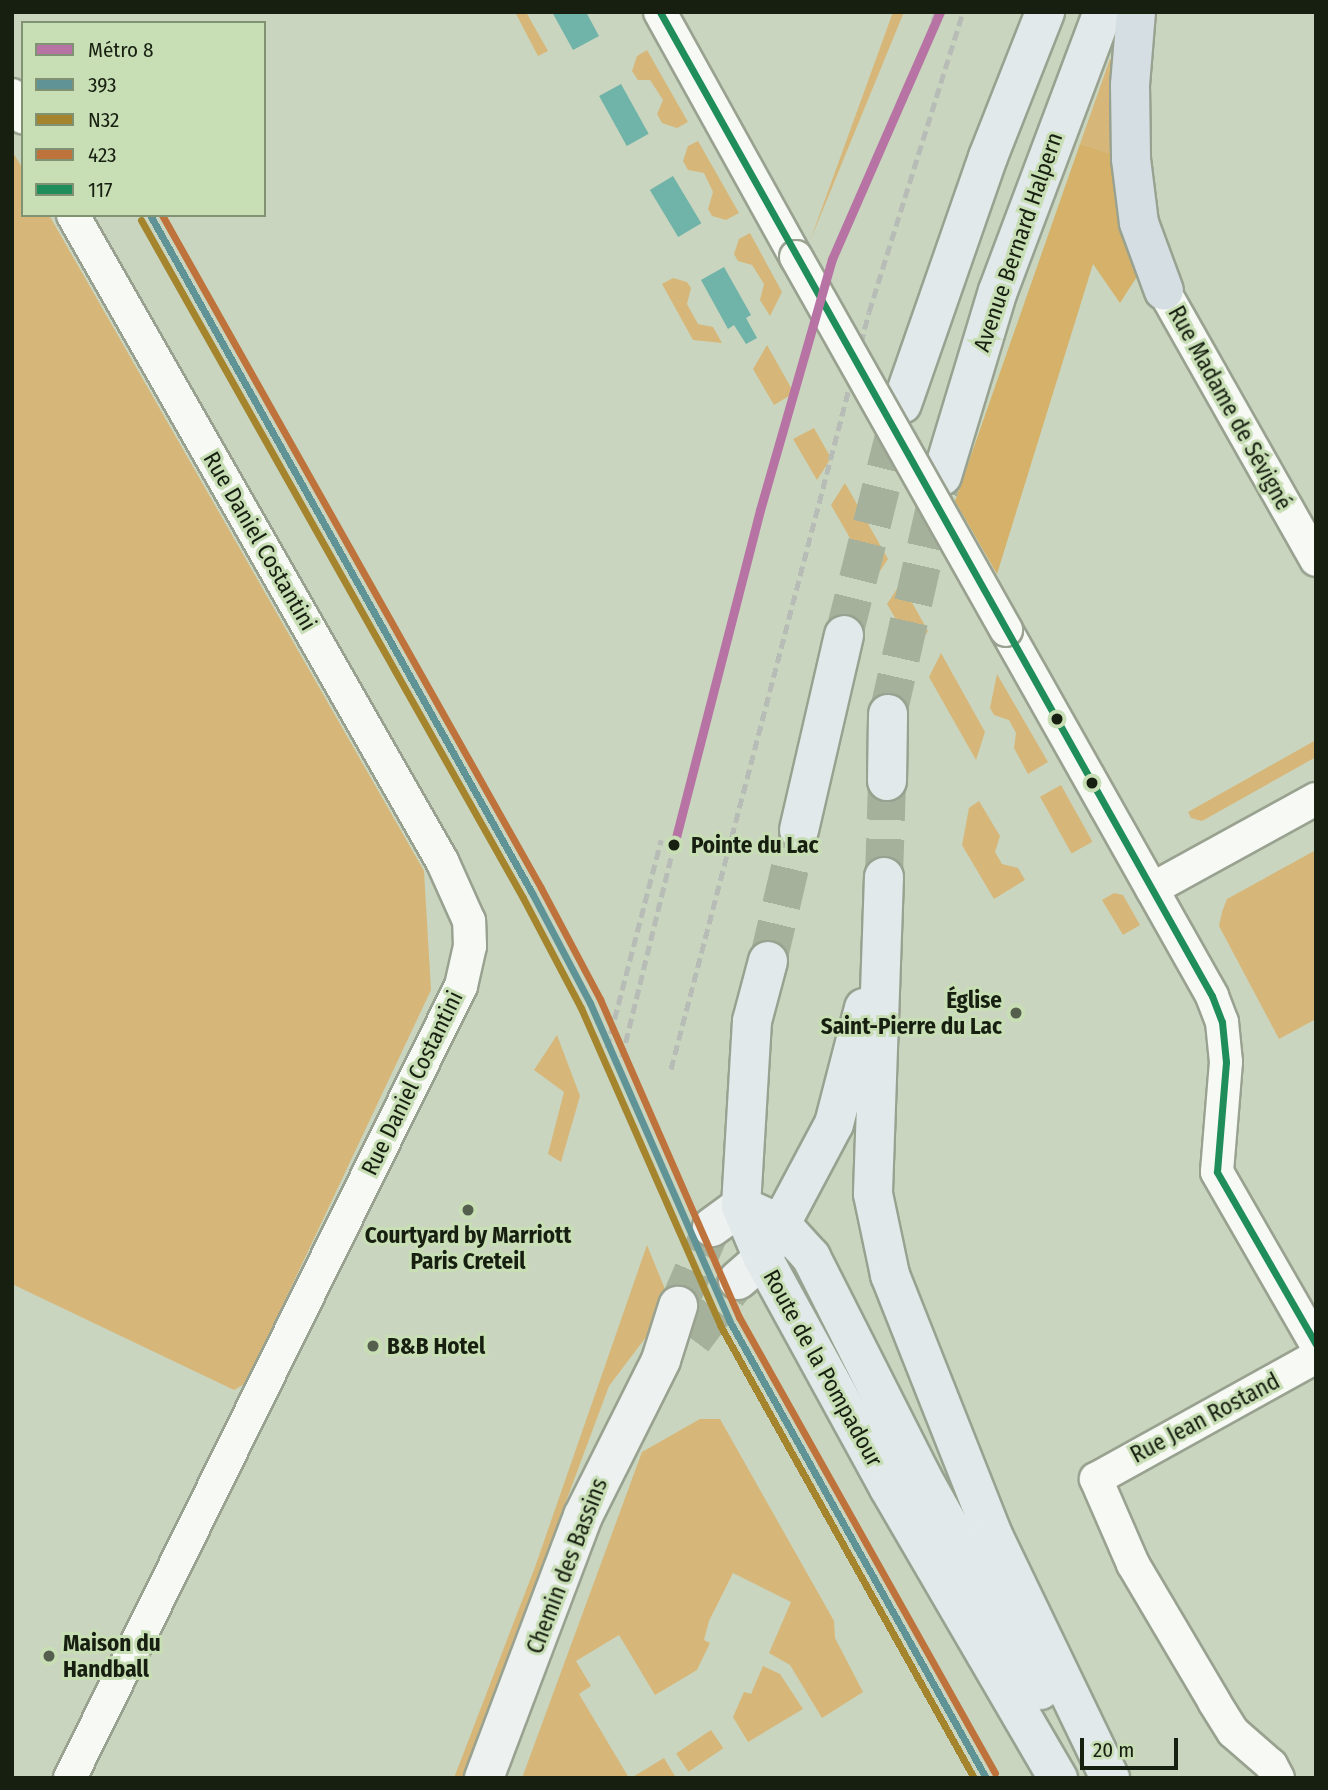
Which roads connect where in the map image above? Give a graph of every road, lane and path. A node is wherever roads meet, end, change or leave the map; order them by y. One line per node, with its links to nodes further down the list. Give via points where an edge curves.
1 (660, 12): 18 (street, bridge)
2 (1045, 12): 9 (main road, via 988,157)
3 (1103, 12): 10 (main road, Avenue Bernard Halpern, via 1008,265)
4 (1136, 12): 8 (highway, via 1130,85 1131,159 1139,223)
5 (12, 95): 6 (street)
6 (21, 114)
7 (74, 217): 27 (street, Rue Daniel Costantini, via 442,861 469,920 470,946 461,986)
8 (1164, 291): 11 (street, Rue Madame de Sévigné)
9 (902, 404)
10 (942, 475)
11 (1316, 560)
12 (844, 635): 16 (main road)
13 (888, 714): 14 (main road)
14 (887, 780)
15 (1316, 799): 18 (street)
16 (799, 830)
17 (884, 877): 19 (main road)
18 (1152, 889): 25 (street, via 1222,1022 1226,1062 1217,1172)
19 (882, 940): 22 (main road, Route de la Pompadour, via 834,1124); 31 (main road, via 873,1194 890,1275 993,1535)
20 (768, 961): 21 (main road, via 752,1021)
21 (727, 1216): 22 (main road); 23 (main road)
22 (781, 1224): 23 (main road, Route de la Pompadour); 30 (main road, via 811,1257 921,1475)
23 (750, 1269): 29 (main road, Route de la Pompadour, via 888,1488)
24 (685, 1323): 28 (main road, Chemin des Bassins, via 661,1360 583,1516)
25 (1316, 1344)
26 (1316, 1357): 32 (street, Rue Jean Rostand, via 1096,1479 1133,1564 1214,1701 1233,1732)
27 (70, 1778)
28 (484, 1778)
29 (1058, 1778)
30 (1088, 1778)
31 (1110, 1778)
32 (1278, 1778)

